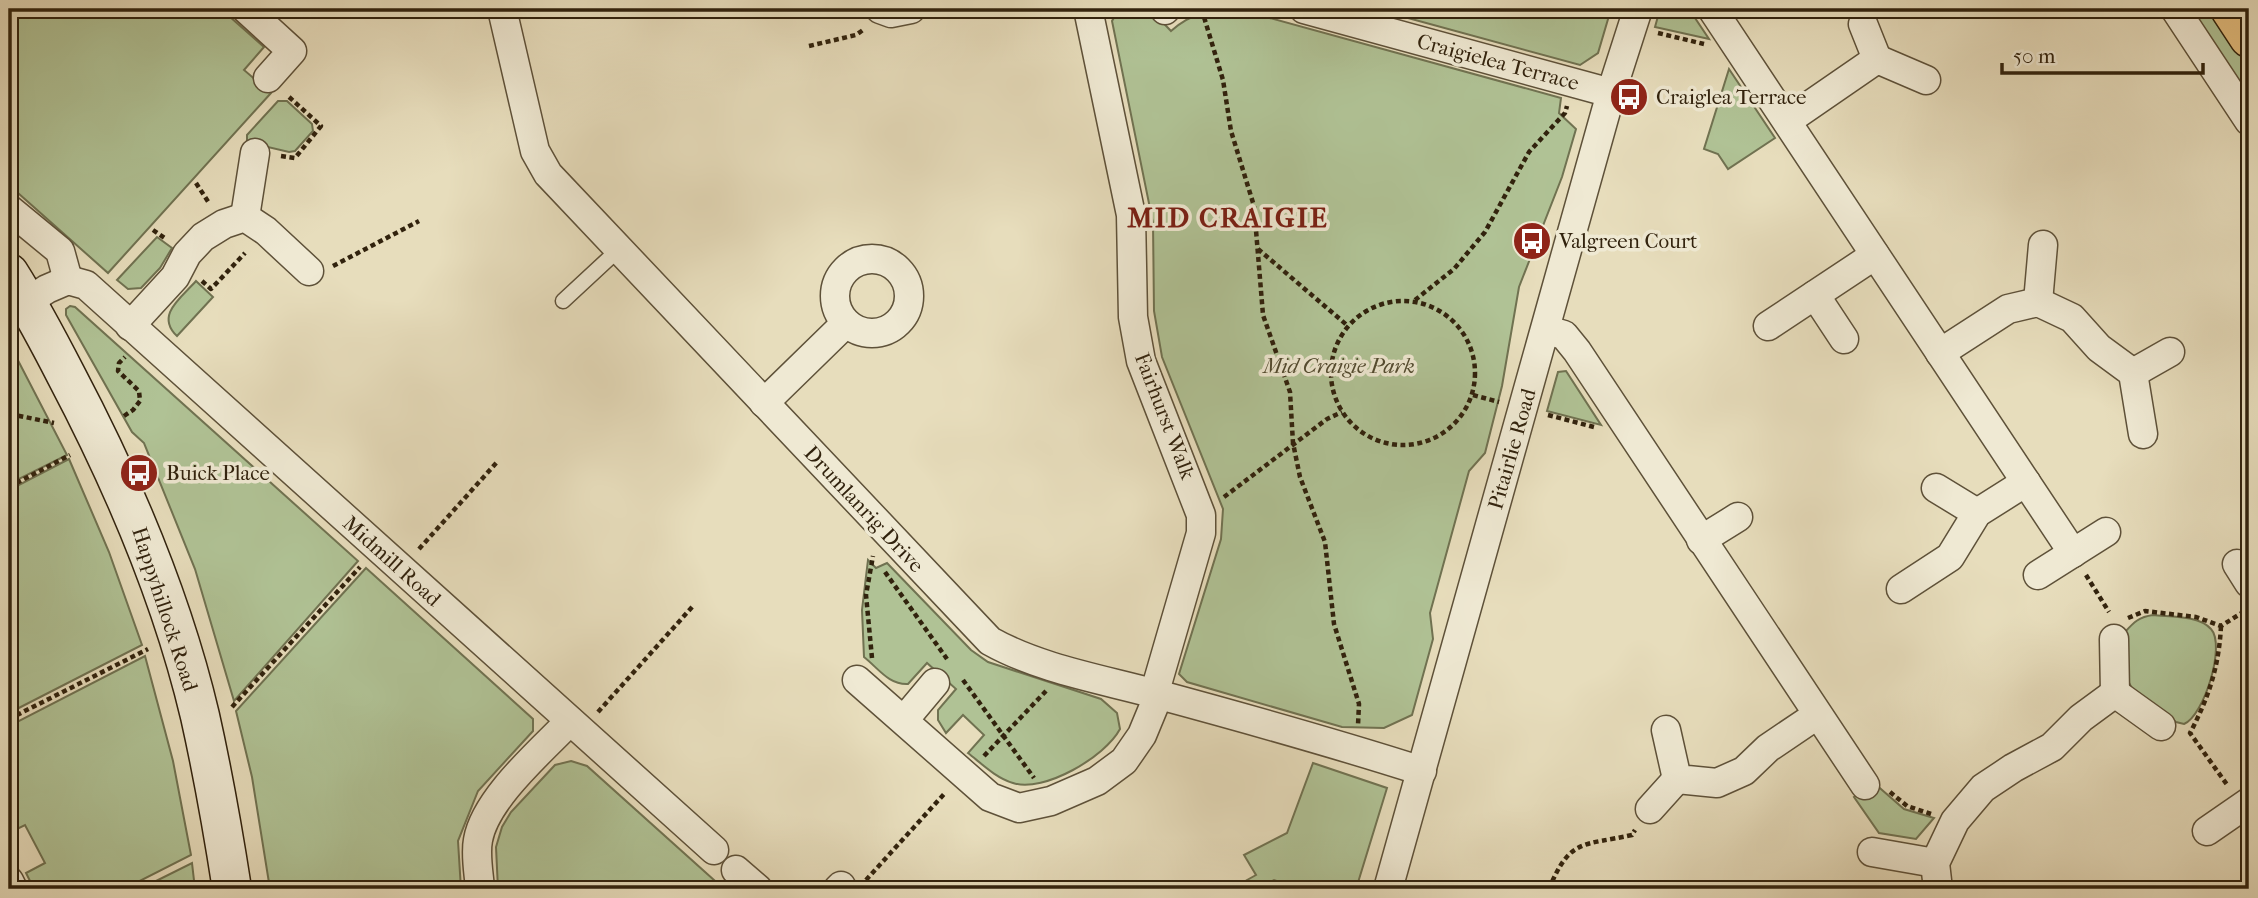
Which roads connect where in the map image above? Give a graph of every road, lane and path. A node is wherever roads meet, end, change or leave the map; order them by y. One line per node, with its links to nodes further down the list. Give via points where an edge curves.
1 (246, 9): 18 (street, via 292,51)
2 (502, 9): 27 (street, Drumlanrig Drive, via 535,151 548,174)
3 (1087, 9): 61 (street, Fairhurst Walk, via 1131,215 1133,317 1142,362)
4 (1204, 9): 28 (path, via 1231,131 1254,206)
5 (1304, 9): 17 (street, Craigielea Terrace)
6 (1712, 9): 12 (street)
7 (2175, 9): 21 (street)
8 (2230, 9): 13 (highway)
9 (894, 10): 14 (path, via 856,35)
10 (1635, 18): 12 (path, via 1712,46); 19 (street, Pitairlie Road)
11 (1863, 24): 15 (street)
12 (1729, 35): 20 (street)
13 (2249, 38)
14 (809, 46)
15 (1877, 59): 16 (street); 20 (street)
16 (1926, 80)
17 (1573, 82): 19 (street, Craigielea Terrace); 37 (path, via 1565,113 1528,152 1485,232 1454,270)
18 (275, 85): 22 (path, via 321,126 295,158)
19 (1611, 93): 42 (street, Pitairlie Road)
20 (1787, 121): 30 (street)
21 (2249, 121)
22 (255, 153): 24 (street)
23 (9, 209): 33 (street, via 60,251)
24 (245, 217): 31 (street); 43 (street, via 224,223 203,237)
25 (419, 221): 31 (path, via 325,270)
26 (2043, 245): 38 (street)
27 (619, 249): 36 (lane); 48 (street, Drumlanrig Drive)
28 (1257, 249): 40 (path); 54 (path, via 1263,316 1290,392)
29 (245, 253): 32 (path, via 211,289)
30 (1875, 254): 35 (street); 46 (street)
31 (309, 271)
32 (196, 276)
33 (68, 281): 34 (street, via 47,289); 43 (street, Midmill Road, via 86,285)
34 (18, 287): 104 (street, Happyhillock Road, via 131,506 169,610 200,714)
35 (1815, 295): 41 (street); 44 (street)
36 (564, 301)
37 (1414, 301): 40 (path, via 1366,310); 49 (path, via 1438,309 1458,324 1471,346 1476,371 1473,396 1462,416 1445,433 1424,443 1401,446 1358,430)
38 (2038, 302): 46 (street, via 2008,309); 47 (street, via 2072,318 2099,348)
39 (846, 323): 48 (street)
40 (1348, 326): 49 (path, via 1336,346 1331,368 1333,391)
41 (1768, 326)
42 (1547, 330): 64 (street, via 1564,335 1577,351); 89 (street, Pitairlie Road)
43 (130, 338): 51 (path, via 118,371 139,391 140,401); 83 (street, Midmill Road)
44 (1844, 339)
45 (2170, 352): 47 (street)
46 (1940, 354): 57 (street)
47 (2133, 373): 53 (street)
48 (764, 402): 76 (street, Drumlanrig Drive, via 990,641)
49 (1342, 412): 54 (path)
50 (9, 413): 52 (path)
51 (117, 421)
52 (57, 424)
53 (2143, 434)
54 (1293, 443): 61 (path); 88 (path, via 1300,477 1325,542 1334,624 1359,704)
55 (73, 453): 58 (path)
56 (498, 461): 66 (path)
57 (2026, 482): 60 (street); 65 (street)
58 (9, 487)
59 (1936, 488): 60 (street)
60 (1977, 513): 71 (street, via 1950,557)
61 (1201, 515): 80 (street, Fairhurst Walk, via 1201,533)
62 (1738, 517): 64 (street)
63 (2106, 532): 65 (street)
64 (1701, 540): 82 (street)
65 (2073, 553): 69 (street); 74 (path)
66 (414, 554)
67 (873, 556): 77 (path, via 866,595 873,663)
68 (365, 561): 81 (path)
69 (2038, 575)
70 (2245, 585): 73 (path)
71 (1901, 589)
72 (693, 606): 83 (path)
73 (2221, 626): 74 (path, via 2196,617 2145,611); 93 (path, via 2207,700 2190,733)
74 (2118, 627): 79 (street)
75 (148, 648): 84 (path)
76 (1065, 669): 80 (street, Drumlanrig Drive); 90 (path)
77 (857, 680): 85 (street, Fairhurst Walk)
78 (935, 683): 85 (street)
79 (2115, 693): 86 (street); 95 (street, via 2052,747 1983,788)
80 (1155, 694): 88 (street, Drumlanrig Drive); 90 (street, Fairhurst Walk, via 1142,735 1124,761 1097,781 1051,801 1019,808 990,797)
81 (232, 707)
82 (1817, 715): 91 (street, via 1768,748 1744,771 1717,783); 92 (street)
83 (582, 718): 97 (street, Midmill Road); 105 (street, via 502,793 486,816 478,841)
84 (9, 719)
85 (904, 720): 90 (street, Fairhurst Walk)
86 (2161, 726)
87 (1666, 730): 91 (street)
88 (1357, 751): 89 (street, Drumlanrig Drive)
89 (1422, 771): 107 (street, Pitairlie Road)
90 (964, 774): 102 (path)
91 (1677, 779): 94 (street)
92 (1865, 785): 95 (path, via 1875,778 1907,806)
93 (2247, 808): 96 (street)
94 (1650, 809): 108 (path, via 1632,835 1574,848 1559,864)
95 (1955, 821): 100 (street)
96 (2207, 831)
97 (714, 849)
98 (1872, 852): 100 (street)
99 (736, 870): 106 (street)
100 (1936, 876)
101 (9, 881): 103 (street)
102 (846, 887)
103 (13, 889)
104 (232, 889)
105 (480, 889)
106 (758, 889)
107 (1388, 889)
108 (1549, 889)

